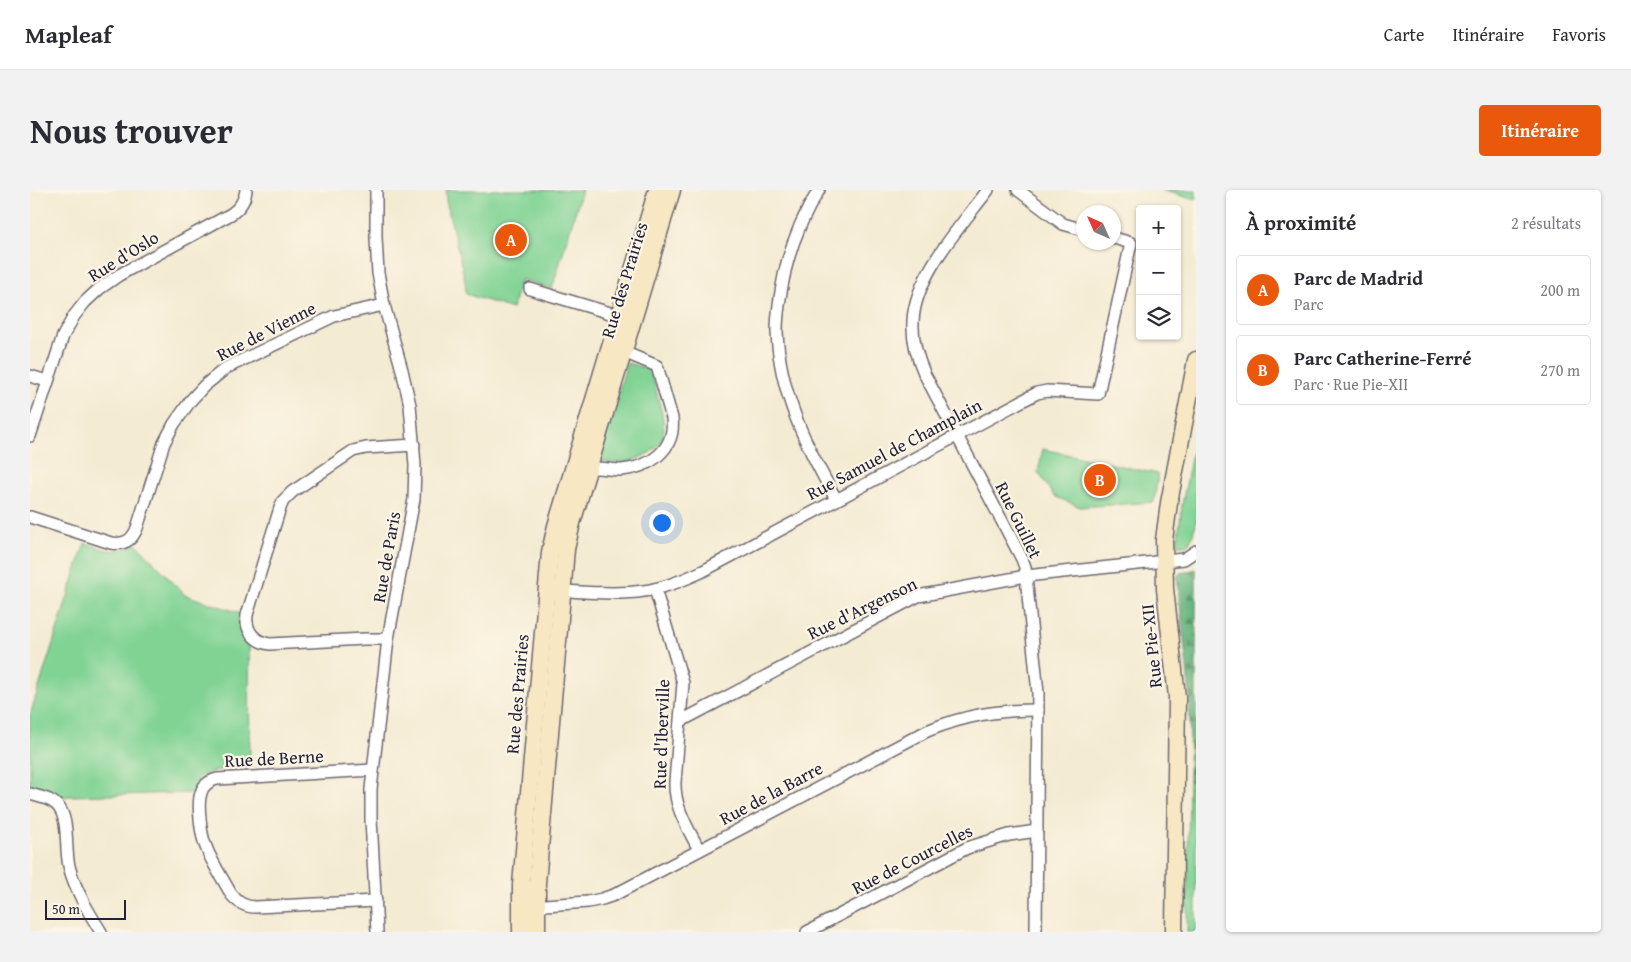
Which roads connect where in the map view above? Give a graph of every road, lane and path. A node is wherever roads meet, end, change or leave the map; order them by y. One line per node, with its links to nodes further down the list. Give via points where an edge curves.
1 (246, 190): 16 (street, Rue d'Oslo, via 241,206 231,214 120,275 90,298 66,329)
2 (376, 190): 11 (street, Rue de Paris, via 377,258)
3 (657, 190): 12 (street, Rue des Prairies)
4 (672, 190): 12 (street, Rue des Prairies)
5 (819, 190): 21 (street, via 802,219 790,254 780,297 777,330 781,364 795,416)
6 (988, 190): 17 (street, Rue Guillet, via 934,264 914,312 913,332 918,360)
7 (1018, 190): 8 (street, via 1063,224)
8 (1076, 228)
9 (1121, 240): 17 (street, Rue Samuel de Champlain, via 1131,243 1098,394 1042,391)
10 (530, 289): 12 (street)
11 (384, 306): 19 (street, Rue de Paris, via 410,405); 22 (street, Rue de Vienne, via 319,323 235,363 204,386 184,407 169,432 137,528 127,542 111,543)
12 (625, 320): 13 (street, Rue des Prairies)
13 (616, 351): 20 (street, Rue des Prairies); 20 (street, Rue des Prairies, via 657,366 672,418 671,439 661,454 644,464 624,470)
14 (1196, 360): 24 (street, Rue Pie-XII, via 1169,503)
15 (30, 376): 16 (street)
16 (48, 381): 18 (street, Rue d'Oslo)
17 (957, 435): 21 (street, Rue Samuel de Champlain); 25 (street, Rue Guillet, via 1022,559)
18 (30, 436)
19 (414, 445): 29 (street, Rue de Paris, via 414,499); 29 (street, via 353,451 287,496 280,508 246,615 252,635 260,642 270,644)
20 (582, 466): 27 (street, Rue des Prairies, via 552,540); 28 (street, Rue des Prairies)
21 (836, 499): 26 (street, Rue Samuel de Champlain, via 703,571)
22 (30, 517)
23 (1196, 551): 24 (street, Rue d'Argenson, via 1184,559)
24 (1163, 561): 25 (street, Rue d'Argenson); 44 (street, Rue Pie-XII, via 1177,697)
25 (1026, 576): 30 (street, Rue Guillet); 31 (street, Rue d'Argenson, via 918,596)
26 (655, 589): 28 (street, Rue Samuel de Champlain, via 629,593); 31 (street, Rue d'Iberville, via 682,676)
27 (546, 590): 28 (street, Rue Samuel de Champlain); 37 (street, Rue des Prairies, via 521,885)
28 (562, 591): 37 (street, Rue des Prairies, via 537,883)
29 (388, 639): 32 (street, Rue de Paris)
30 (1038, 710): 34 (street, Rue Guillet); 35 (street, Rue de la Barre, via 976,714 934,728)
31 (681, 721): 35 (street, Rue d'Iberville, via 676,797 680,813)
32 (373, 770): 36 (street, Rue de Paris, via 371,819); 36 (street, Rue de Berne, via 217,778 205,785 200,798 204,844 231,894 242,905)
33 (30, 794): 38 (street, via 48,799 60,808 72,878)
34 (1037, 832): 42 (street, Rue de Courcelles, via 1009,834 967,848); 43 (street, Rue Guillet)
35 (699, 850): 37 (street, Rue de la Barre, via 602,899)
36 (376, 901): 39 (street, Rue de Paris)
37 (529, 906): 40 (street, Rue des Prairies); 41 (street, Rue des Prairies)
38 (101, 932)
39 (377, 932)
40 (521, 932)
41 (537, 932)
42 (807, 932)
43 (1036, 932)
44 (1174, 932)

